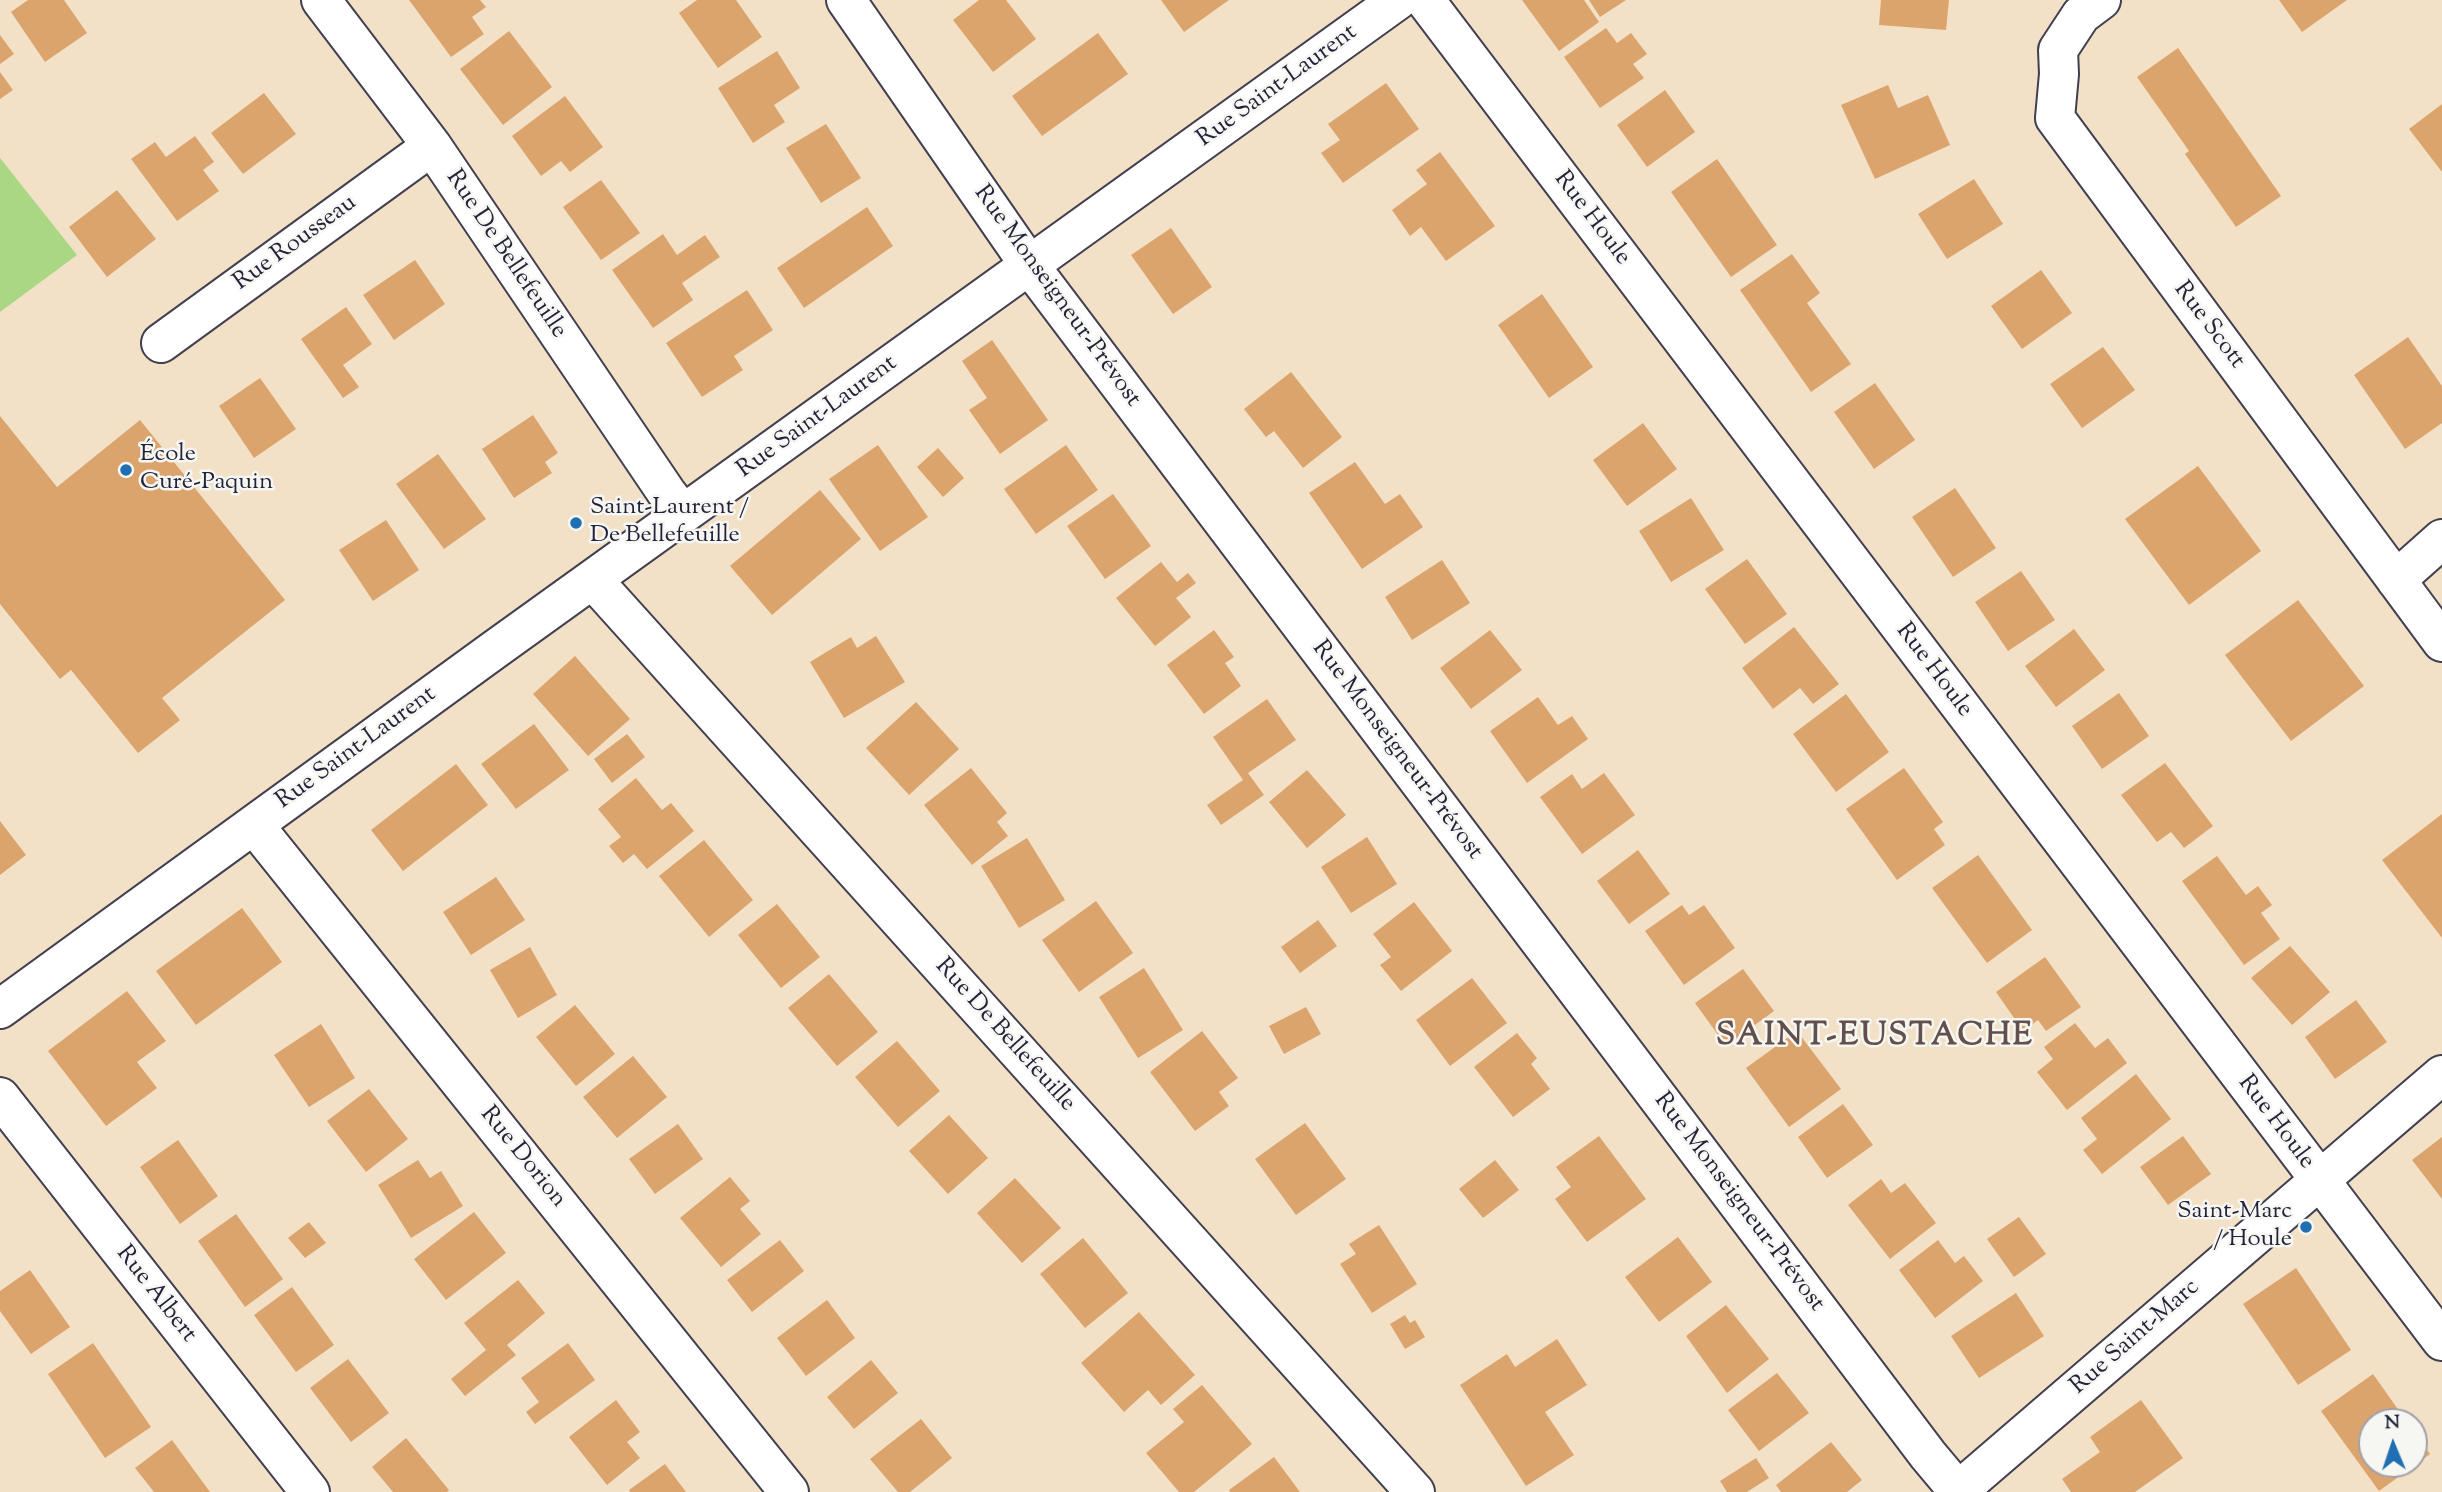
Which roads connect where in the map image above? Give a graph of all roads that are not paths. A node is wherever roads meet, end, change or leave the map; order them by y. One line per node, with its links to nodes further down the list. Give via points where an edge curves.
1 (321, 0): 6 (street, Rue De Bellefeuille)
2 (846, 0): 7 (street, Rue Monseigneur-Prévost)
3 (1398, 0): 7 (street, Rue Saint-Laurent)
4 (1425, 0): 18 (street, Rue Houle)
5 (2101, 0): 12 (street, Rue Scott, via 2081,15 2059,50 2054,118)
6 (432, 146): 8 (street, Rue Rousseau); 9 (street, Rue De Bellefeuille)
7 (1030, 266): 9 (street, Rue Saint-Laurent); 23 (street, Rue Monseigneur-Prévost)
8 (161, 343)
9 (683, 514): 11 (street, Rue Saint-Laurent)
10 (2442, 539): 12 (street)
11 (593, 580): 14 (street, Rue Saint-Laurent); 22 (street, Rue De Bellefeuille)
12 (2396, 580): 13 (street, Rue Scott)
13 (2442, 642)
14 (254, 825): 15 (street, Rue Saint-Laurent); 21 (street, Rue Dorion)
15 (0, 1009)
16 (2442, 1075): 18 (street, Rue Saint-Marc)
17 (0, 1097): 20 (street, Rue Albert)
18 (2319, 1181): 19 (street, Rue Houle); 23 (street, Rue Saint-Marc)
19 (2442, 1341)
20 (310, 1492)
21 (789, 1492)
22 (1415, 1492)
23 (1958, 1492)

